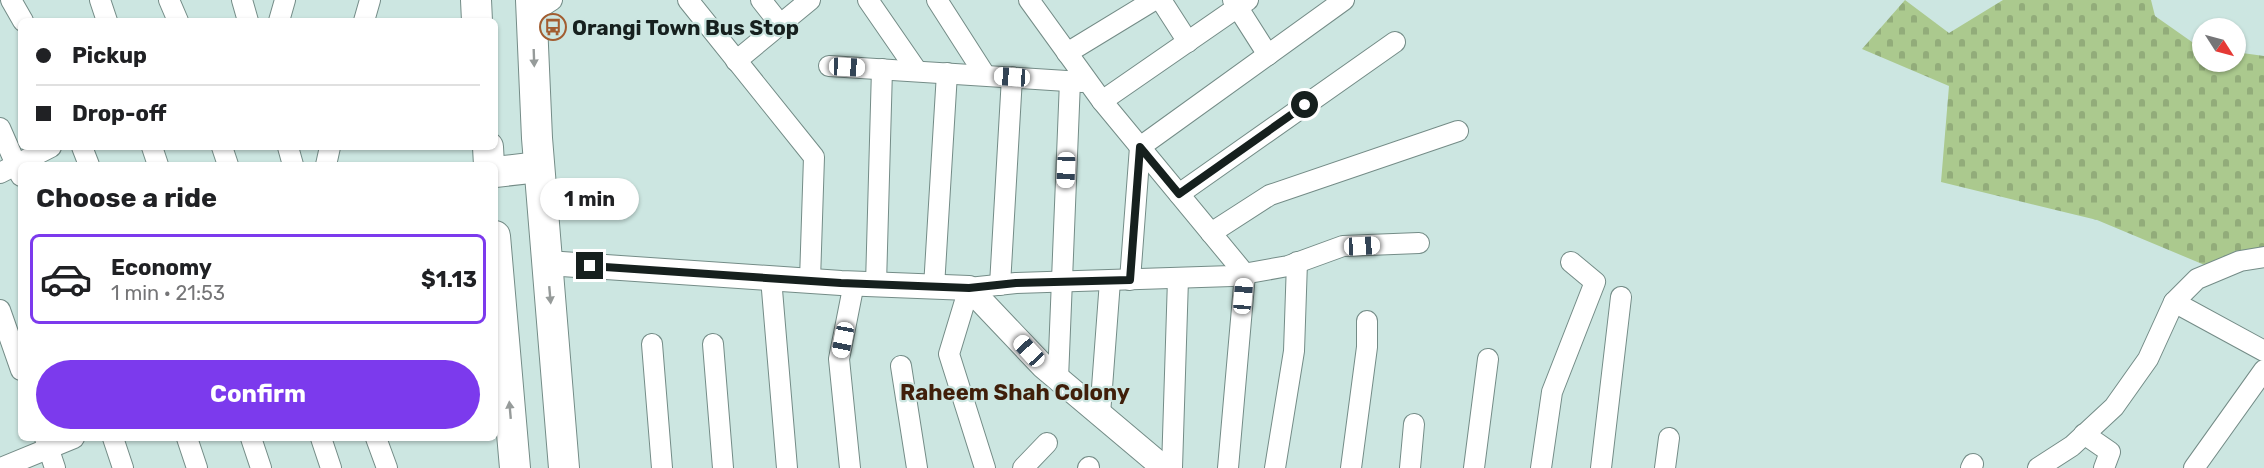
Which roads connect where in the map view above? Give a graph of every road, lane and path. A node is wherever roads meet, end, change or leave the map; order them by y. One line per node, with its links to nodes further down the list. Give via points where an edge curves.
1 (11, 0): 19 (street)
2 (100, 0): 20 (street)
3 (169, 0): 21 (street)
4 (242, 0): 22 (street)
5 (285, 0): 23 (street)
6 (370, 0): 24 (street)
7 (476, 0): 25 (main road)
8 (688, 0): 31 (street)
9 (761, 0): 26 (street)
10 (810, 0): 26 (street)
11 (868, 0): 34 (street)
12 (937, 0): 36 (street)
13 (1029, 0): 29 (street)
14 (1154, 0): 29 (street)
15 (1161, 0): 27 (street)
16 (1344, 0): 30 (street)
17 (1240, 2): 27 (street); 30 (street)
18 (538, 4): 45 (main road, one-way to 45)
19 (21, 18)
20 (106, 18)
21 (177, 18)
22 (247, 18)
23 (280, 18)
24 (365, 18)
25 (477, 18)
26 (780, 24): 31 (street)
27 (1188, 42): 39 (street)
28 (1395, 42): 48 (street)
29 (1067, 53): 38 (street)
30 (1268, 55): 42 (street)
31 (736, 61): 59 (street, via 814,157)
32 (829, 66): 33 (street)
33 (882, 69): 34 (street); 63 (street)
34 (917, 71): 35 (street)
35 (947, 73): 36 (street); 65 (street)
36 (985, 75): 37 (street)
37 (1012, 77): 38 (street); 64 (street)
38 (1079, 82): 39 (street); 62 (street)
39 (1102, 101): 42 (street)
40 (0, 128): 46 (street)
41 (1458, 131): 49 (street, via 1270,195)
42 (1140, 147): 48 (street); 60 (street)
43 (46, 150): 44 (street)
44 (27, 162)
45 (539, 167): 47 (main road); 54 (main road)
46 (13, 171)
47 (498, 172)
48 (1179, 194): 49 (street)
49 (1211, 233): 56 (street)
50 (1419, 243): 52 (street, via 1342,246)
51 (2264, 256): 68 (street, via 2240,261 2197,279)
52 (1297, 262): 56 (street); 109 (street, via 1294,351)
53 (1571, 262): 113 (street, via 1595,282 1552,392)
54 (547, 263): 57 (street); 98 (main road, one-way to 98)
55 (498, 271): 97 (main road, one-way to 55)
56 (1245, 274): 58 (street); 108 (street)
57 (771, 278): 59 (street); 101 (street)
58 (1178, 279): 60 (street); 107 (street)
59 (810, 280): 63 (street)
60 (1130, 280): 61 (street)
61 (1110, 281): 62 (street); 79 (street)
62 (1062, 282): 64 (street); 78 (street)
63 (865, 284): 65 (street); 102 (street, via 839,359)
64 (1000, 285): 66 (street)
65 (934, 287): 66 (street)
66 (969, 288): 78 (street); 104 (street, via 949,354)
67 (1621, 297): 114 (street)
68 (2174, 302): 73 (street); 81 (street, via 2148,359 2114,407)
69 (0, 310): 75 (street)
70 (1367, 321): 110 (street)
71 (652, 344): 99 (street)
72 (713, 344): 100 (street)
73 (2264, 351)
74 (1488, 358): 112 (street)
75 (18, 361)
76 (901, 366): 103 (street)
77 (2264, 370): 118 (street)
78 (1058, 379): 79 (street)
79 (1100, 414): 106 (street)
80 (1414, 424): 111 (street)
81 (2084, 434): 116 (street); 117 (street, via 2110,452)
82 (1669, 438): 115 (street)
83 (69, 441): 90 (street)
84 (113, 441): 92 (street)
85 (189, 441): 93 (street)
86 (252, 441): 94 (street)
87 (322, 441): 95 (street)
88 (377, 441): 96 (street)
89 (1047, 443): 105 (street)
90 (50, 452): 91 (street)
91 (1, 468)
92 (123, 468)
93 (197, 468)
94 (261, 468)
95 (331, 468)
96 (387, 468)
97 (515, 468)
98 (564, 468)
99 (662, 468)
100 (723, 468)
101 (787, 468)
102 (850, 468)
103 (917, 468)
104 (985, 468)
105 (1023, 468)
106 (1164, 468)
107 (1172, 468)
108 (1228, 468)
109 (1275, 468)
110 (1351, 468)
111 (1410, 468)
112 (1474, 468)
113 (1540, 468)
114 (1601, 468)
115 (1665, 468)
116 (2037, 468)
117 (2104, 468)
118 (2194, 468)

